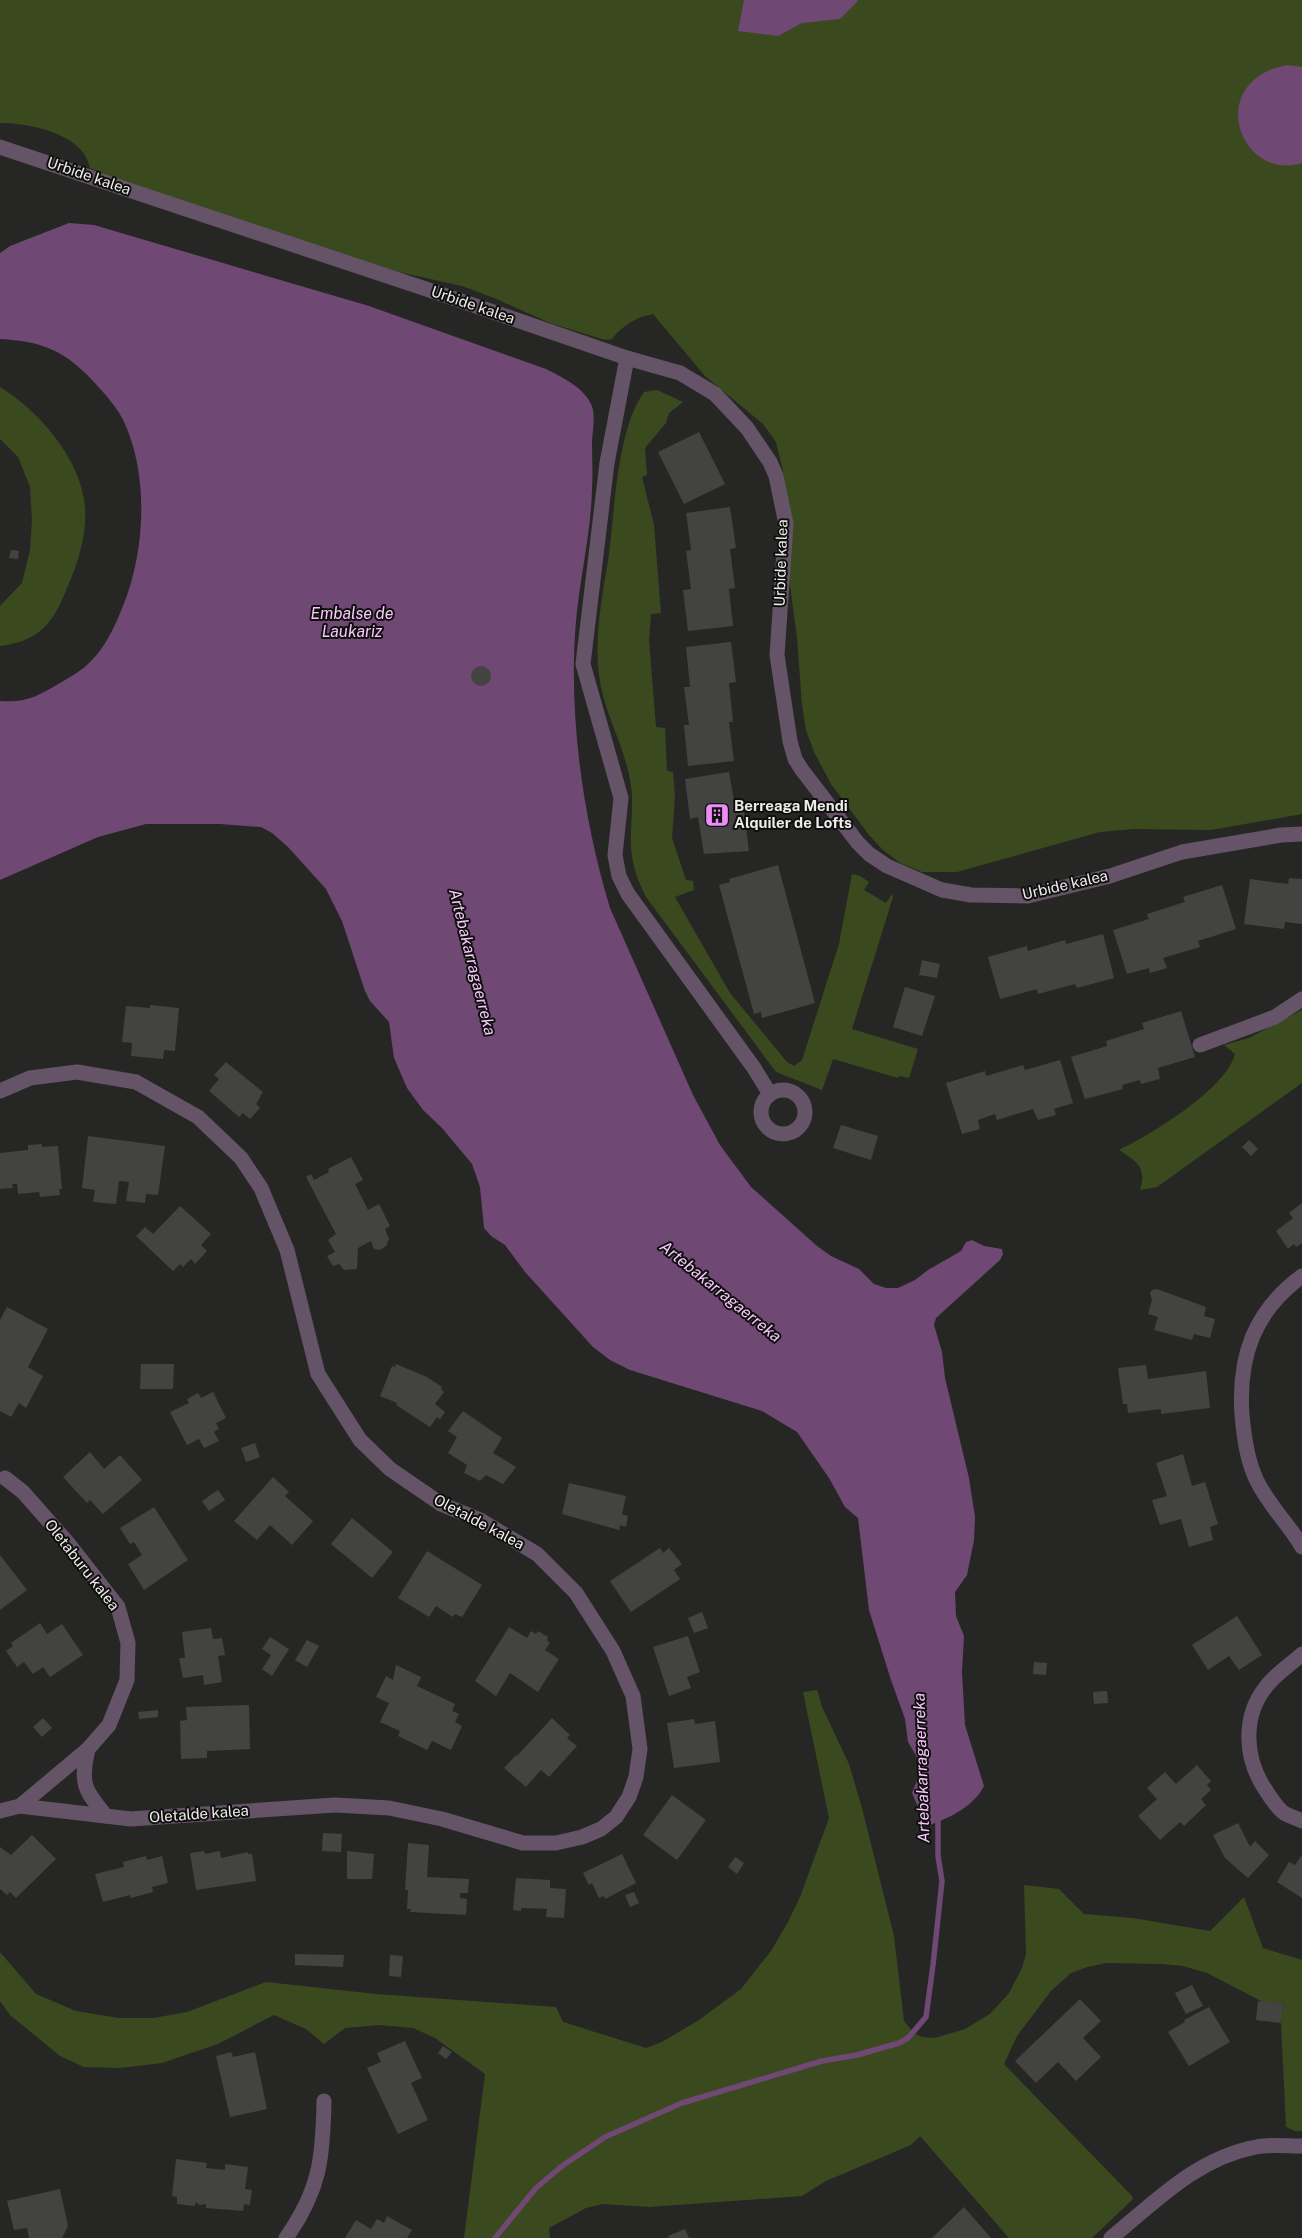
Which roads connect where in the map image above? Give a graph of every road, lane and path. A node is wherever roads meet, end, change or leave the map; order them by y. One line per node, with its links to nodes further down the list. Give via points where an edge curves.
1 (0, 147): 2 (street, Urbide kalea)
2 (627, 358): 3 (street, Urbide kalea, via 680,373 715,394 747,428 770,462 786,524 777,655 790,741 802,770 869,854 887,866 942,890 971,895 1028,896 1110,876 1182,852); 7 (street, via 607,463 583,664 621,798 616,834 617,862 628,894)
3 (1302, 834)
4 (1302, 999): 5 (street, via 1275,1017)
5 (1200, 1045)
6 (0, 1091): 15 (street, Oletalde kalea, via 30,1078 77,1072 136,1082 198,1117 222,1139 241,1158 261,1188 287,1250 318,1374 360,1440 390,1469 441,1504 480,1520 536,1554 576,1593 613,1651 633,1696 640,1749 630,1797 616,1817 601,1829 556,1843 523,1843 442,1819 389,1808 335,1805 131,1819)
7 (770, 1094)
8 (1302, 1276): 10 (street, via 1274,1300 1261,1317 1246,1354 1241,1398 1244,1436 1256,1479 1268,1502)
9 (5, 1478): 12 (street, Oletaburu kalea, via 67,1542 118,1607 128,1643 127,1680 109,1725)
10 (1302, 1547)
11 (1302, 1654): 16 (street, via 1265,1688 1252,1712 1249,1736 1255,1774 1284,1812)
12 (88, 1749): 13 (street, Oletaburu kalea); 15 (street, via 83,1770 86,1790)
13 (20, 1806): 14 (street, Oletalde kalea); 15 (street, Oletalde kalea)
14 (0, 1811)
15 (106, 1816)
16 (1302, 1821)
17 (324, 2101): 19 (street, via 323,2148 314,2190)
18 (1302, 2146): 20 (street, via 1257,2146 1215,2159 1178,2182)
19 (286, 2238)
20 (1111, 2238)

